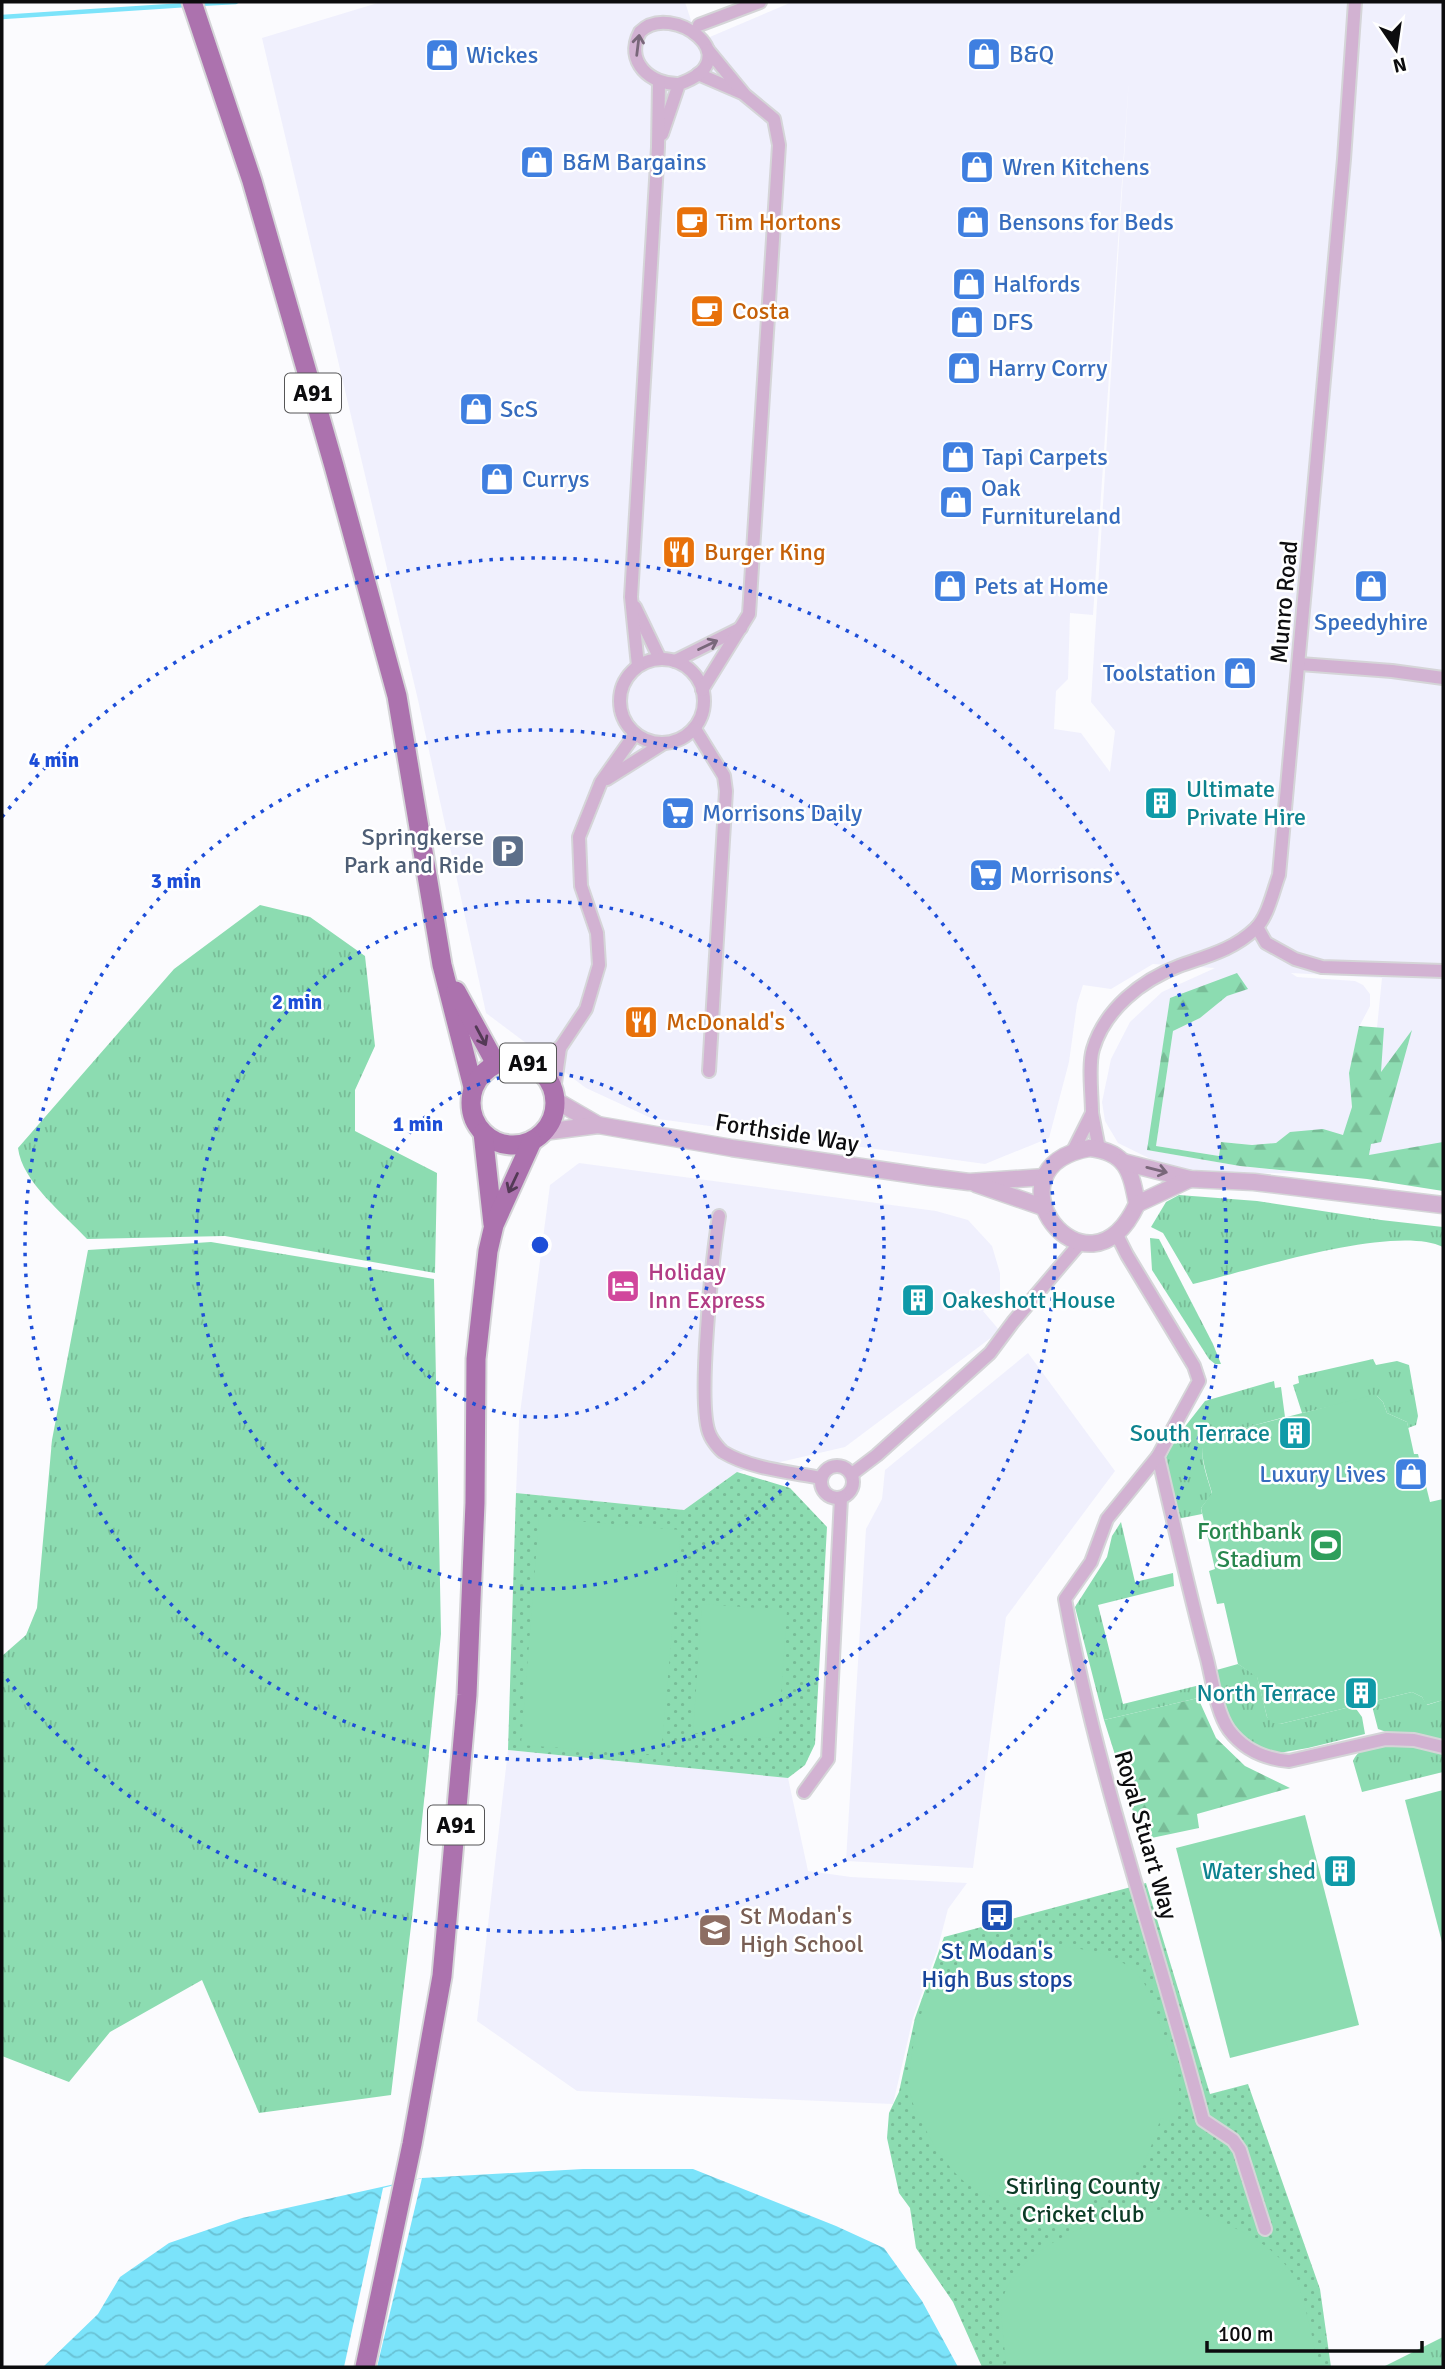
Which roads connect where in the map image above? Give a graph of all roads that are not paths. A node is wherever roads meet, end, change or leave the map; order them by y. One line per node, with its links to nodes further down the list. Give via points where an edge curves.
1 (191, 2): 24 (main road, A91, via 252,181 397,696)
2 (760, 2): 4 (street)
3 (1355, 2): 15 (street, Munro Road)
4 (699, 25): 5 (street); 7 (street, one-way to 4, via 642,68 637,57 636,44 646,23 670,12 692,18)
5 (708, 50): 6 (street); 9 (street)
6 (698, 74): 8 (street); 9 (street)
7 (659, 82): 8 (street); 10 (street)
8 (680, 84): 10 (street)
9 (745, 95): 12 (street, via 774,119 779,145 749,614)
10 (658, 147): 11 (street)
11 (631, 597): 13 (street); 16 (street)
12 (741, 628): 14 (street, one-way to 12); 18 (street)
13 (660, 659): 14 (street); 16 (street)
14 (675, 661): 18 (street, via 688,668)
15 (1300, 664): 17 (street); 23 (street, Munro Road, via 1279,875)
16 (638, 666): 20 (street, via 622,686 619,704 623,719)
17 (1443, 678)
18 (702, 690): 19 (street, via 704,705)
19 (695, 729): 21 (street); 29 (street, via 724,776 726,791)
20 (635, 734): 21 (street); 22 (street)
21 (664, 743): 22 (street)
22 (601, 782): 26 (street, via 579,837 581,886 597,933 599,965 586,1009)
23 (1257, 927): 25 (street, via 1266,943 1322,967); 32 (street, via 1226,950 1144,984 1107,1019 1092,1051)
24 (442, 965): 28 (main road, A91, one-way to 28); 30 (main road, A91)
25 (1443, 971)
26 (560, 1048): 27 (street); 31 (street)
27 (522, 1061): 28 (main road, A91); 31 (main road, A91, via 542,1072)
28 (496, 1064): 30 (main road, A91, via 482,1073)
29 (709, 1071)
30 (473, 1087): 34 (main road, A91, via 473,1118)
31 (554, 1095): 33 (street, Forthside Way); 35 (main road, A91, via 553,1118)
32 (1092, 1113): 36 (street); 37 (street)
33 (598, 1125): 35 (street, Forthside Way); 41 (street, Forthside Way)
34 (483, 1133): 35 (main road, via 506,1145); 46 (main road, A91)
35 (538, 1137): 46 (main road, A91, one-way to 46)
36 (1099, 1149): 37 (street); 38 (street)
37 (1073, 1151): 39 (street, via 1053,1164)
38 (1123, 1162): 40 (street, one-way to 40); 42 (street, via 1132,1175)
39 (1045, 1177): 41 (street, Forthside Way); 44 (street)
40 (1190, 1179): 42 (street); 43 (street, via 1254,1182)
41 (969, 1182): 44 (street, Forthside Way)
42 (1137, 1204): 47 (street)
43 (1443, 1205)
44 (1043, 1208): 48 (street, via 1058,1232)
45 (719, 1216): 51 (street, via 706,1357 709,1434 722,1451 756,1465)
46 (494, 1225): 56 (main road, A91, via 476,1359 467,1695 442,1976)
47 (1116, 1233): 48 (street, via 1098,1242); 49 (street, Royal Stuart Way, via 1199,1381)
48 (1081, 1242): 50 (street, via 990,1353)
49 (1158, 1456): 53 (street, via 1215,1690 1227,1727 1238,1742 1272,1760 1289,1761 1386,1739); 55 (street, Royal Stuart Way, via 1107,1519 1091,1562 1065,1599 1112,1797 1203,2120 1240,2150)
50 (852, 1474): 51 (street, via 835,1465); 52 (street, via 853,1487)
51 (821, 1478): 52 (street, via 826,1493)
52 (841, 1498): 54 (street, via 828,1759)
53 (1443, 1747)
54 (804, 1792)
55 (1265, 2229)
56 (365, 2367)

